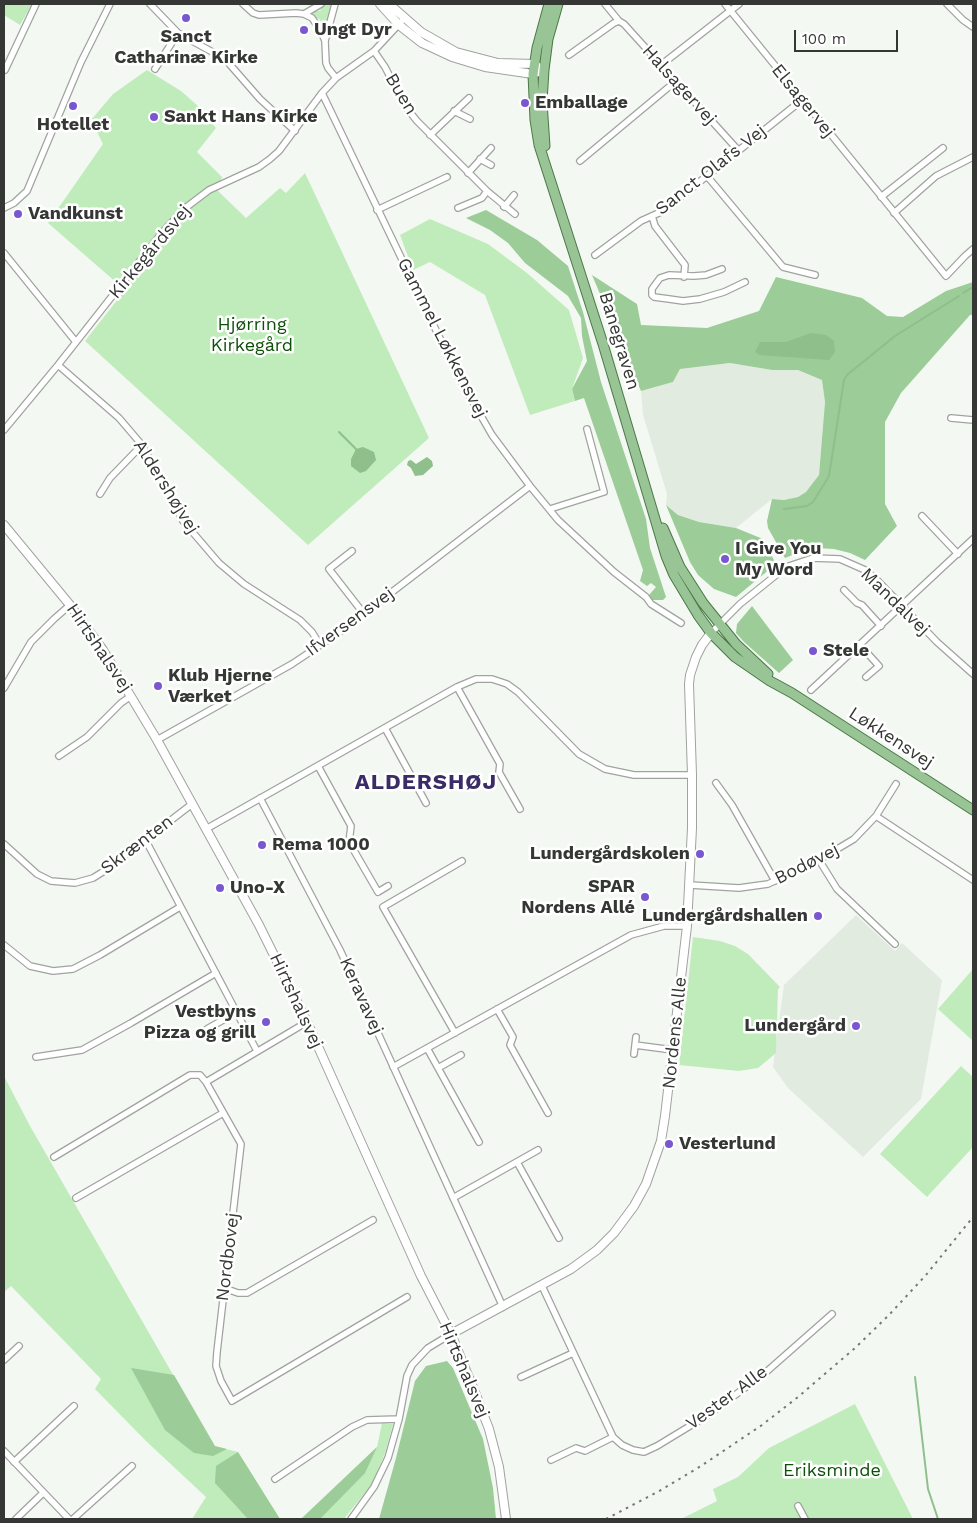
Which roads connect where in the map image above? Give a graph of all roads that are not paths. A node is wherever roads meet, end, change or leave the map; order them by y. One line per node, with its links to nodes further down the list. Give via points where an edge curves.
1 (36, 4): 27 (street)
2 (110, 4): 53 (street, via 81,62 27,191)
3 (150, 4): 20 (street)
4 (244, 4): 16 (street, via 256,14)
5 (321, 4): 16 (street)
6 (335, 4): 21 (street)
7 (380, 4): 18 (street)
8 (389, 4): 18 (street)
9 (550, 4): 26 (main road, Banegraven, via 542,26)
10 (558, 4): 28 (main road, Banegraven, via 548,39)
11 (605, 4): 17 (street, Halsagervej)
12 (725, 4): 15 (street, Elsagervej)
13 (739, 4): 15 (street)
14 (947, 4): 19 (street)
15 (730, 11): 24 (street); 33 (street, Elsagervej)
16 (304, 14): 21 (street, via 316,23)
17 (619, 21): 23 (street); 24 (street, Halsagervej)
18 (402, 22): 22 (street, Kirkegårdsvej); 26 (street, via 456,52)
19 (973, 27)
20 (178, 33): 25 (street); 36 (street, via 225,59 260,99)
21 (325, 41): 29 (street, via 328,68)
22 (374, 52): 29 (street, Kirkegårdsvej); 37 (street, Buen, via 405,106)
23 (570, 55)
24 (661, 64): 30 (street, Halsagervej)
25 (155, 69)
26 (534, 69): 28 (street); 50 (main road, Banegraven, via 539,145)
27 (5, 70)
28 (544, 70): 50 (main road, Banegraven, via 543,134)
29 (336, 78): 31 (street, Kirkegårdsvej)
30 (676, 81): 40 (street, Halsagervej); 43 (street)
31 (322, 93): 36 (street, Kirkegårdsvej); 55 (street, Gammel Løkkensvej)
32 (468, 98): 34 (street, Buen)
33 (802, 100): 40 (street, Sanct Olafs Vej); 51 (street, Elsagervej)
34 (454, 111): 35 (street); 37 (street, Buen)
35 (470, 120)
36 (295, 131): 66 (street, Kirkegårdsvej, via 279,151 259,167 209,190 184,209)
37 (430, 135): 45 (street, Buen)
38 (491, 148): 42 (street)
39 (943, 148): 51 (street)
40 (738, 150): 47 (street, Sanct Olafs Vej)
41 (973, 157): 56 (street, via 936,176)
42 (480, 159): 44 (street); 45 (street)
43 (580, 160)
44 (491, 165)
45 (468, 172): 48 (street, Buen)
46 (447, 176): 55 (street)
47 (707, 176): 58 (street, Sanct Olafs Vej); 63 (street, via 784,267)
48 (487, 191): 52 (street, Buen); 54 (street, via 482,198)
49 (514, 195): 52 (street)
50 (555, 196): 75 (main road, Banegraven)
51 (881, 197): 56 (street, Elsagervej)
52 (504, 207): 57 (street, Buen)
53 (4, 208)
54 (458, 208)
55 (377, 210): 73 (street, Gammel Løkkensvej, via 458,376 492,435)
56 (894, 213): 59 (street, Elsagervej, via 946,276)
57 (515, 214)
58 (652, 216): 61 (street, Sanct Olafs Vej); 64 (street, via 655,226 685,265)
59 (973, 249)
60 (4, 254): 66 (street)
61 (595, 255)
62 (722, 269): 64 (street, via 706,275)
63 (816, 274)
64 (684, 277): 65 (street, via 669,275 660,278 652,289 652,295 668,299 700,299)
65 (745, 282)
66 (76, 342): 67 (street, Kirkegårdsvej)
67 (58, 365): 71 (street, Kirkegårdsvej); 72 (street, Aldershøjvej, via 119,418)
68 (951, 418): 69 (street)
69 (973, 420)
70 (586, 428): 76 (street, via 604,492)
71 (4, 430)
72 (142, 445): 74 (street, via 110,478); 91 (street, Aldershøjvej, via 157,476 200,542 244,584 300,620)
73 (530, 486): 76 (street, Gammel Løkkensvej); 85 (street, Ifversensvej)
74 (100, 494)
75 (649, 496): 87 (main road, Banegraven, via 680,567); 89 (main road, Banegraven, via 670,566)
76 (550, 509): 86 (street, Gammel Løkkensvej, via 614,572)
77 (922, 516): 81 (street)
78 (4, 524): 83 (street, Hirtshalsvej)
79 (972, 543): 81 (street)
80 (352, 551): 85 (street, via 329,569)
81 (958, 554): 84 (street)
82 (844, 590): 88 (street)
83 (70, 605): 95 (street, via 31,642); 98 (street, Hirtshalsvej)
84 (902, 606): 87 (street, Mandalvej, via 876,578 859,566 840,559 813,558 793,564 777,574); 88 (street); 92 (street, Mandalvej)
85 (364, 614): 91 (street, Ifversensvej)
86 (681, 623)
87 (719, 625): 89 (street, Mandalvej); 97 (main road, Løkkensvej)
88 (881, 626): 90 (street)
89 (711, 633): 97 (main road, Løkkensvej, via 749,667); 103 (street, Nordens Alle, via 702,645 690,675)
90 (860, 644): 93 (street, via 879,666); 96 (street)
91 (320, 645): 100 (street, Ifversensvej)
92 (973, 674)
93 (866, 677)
94 (457, 687): 99 (street); 103 (street, via 476,679 492,679 507,684 579,754 605,769 634,775); 109 (street, via 500,764 499,772)
95 (4, 688)
96 (811, 690)
97 (792, 693): 110 (main road, Løkkensvej)
98 (131, 696): 100 (street, Hirtshalsvej); 101 (street, via 86,737)
99 (385, 728): 102 (street); 107 (street)
100 (157, 740): 108 (street, Hirtshalsvej)
101 (59, 756)
102 (318, 766): 106 (street); 120 (street, via 351,826 349,842 378,892)
103 (692, 775): 119 (street, Nordens Alle)
104 (716, 783): 118 (street)
105 (896, 784): 111 (street, Bodøvej)
106 (260, 798): 112 (street); 139 (street, Keravavej, via 340,950)
107 (426, 803)
108 (192, 804): 112 (street, Hirtshalsvej); 113 (street, Skrænten)
109 (520, 809)
110 (973, 810)
111 (876, 816): 115 (street, Bodøvej, via 854,839); 117 (street)
112 (206, 828): 128 (street, Hirtshalsvej)
113 (145, 839): 114 (street, Skrænten, via 109,868 93,878 75,883 51,881 37,874); 121 (street)
114 (4, 844)
115 (819, 860): 118 (street, Bodøvej); 123 (street, via 837,889)
116 (462, 861): 130 (street, via 383,906)
117 (973, 880)
118 (775, 881): 119 (street, Bodøvej, via 739,888)
119 (690, 885): 122 (street, Nordens Alle)
120 (388, 886)
121 (180, 907): 124 (street, via 73,969 53,971 30,966); 125 (street)
122 (686, 926): 126 (street, via 664,926 630,935); 134 (street, Nordens Alle)
123 (895, 944)
124 (4, 945)
125 (216, 973): 127 (street); 138 (street, via 82,1050)
126 (497, 1009): 130 (street); 143 (street, via 513,1037 510,1046)
127 (237, 1012): 129 (street); 135 (street)
128 (307, 1022): 135 (street); 157 (street, Hirtshalsvej, via 421,1276)
129 (207, 1029)
130 (455, 1033): 133 (street)
131 (636, 1037): 132 (street)
132 (635, 1045): 134 (street); 136 (street)
133 (426, 1048): 139 (street); 140 (street)
134 (673, 1050): 152 (street, Nordens Alle, via 661,1141 646,1184 634,1206 597,1250)
135 (257, 1051): 141 (street)
136 (634, 1054)
137 (461, 1055): 140 (street)
138 (36, 1057)
139 (393, 1067): 149 (street, Keravavej)
140 (438, 1068): 144 (street)
141 (206, 1082): 142 (street, Nordbovej); 146 (street, via 200,1075 190,1075)
142 (224, 1113): 148 (street); 153 (street, Nordbovej, via 238,1138 241,1151)
143 (548, 1113)
144 (479, 1142)
145 (538, 1150): 147 (street)
146 (54, 1157)
147 (517, 1162): 149 (street); 151 (street)
148 (76, 1198)
149 (453, 1198): 155 (street, Keravavej)
150 (373, 1220): 153 (street, via 247,1293)
151 (559, 1238)
152 (542, 1286): 155 (street, Nordens Alle); 159 (street)
153 (224, 1288): 154 (street, Nordbovej, via 216,1366 220,1381 232,1401)
154 (407, 1297)
155 (503, 1307): 157 (street, Nordens Alle)
156 (832, 1314): 164 (street, Vester Alle, via 764,1373 708,1415 657,1446 644,1452 633,1450)
157 (451, 1334): 163 (street, via 428,1348 412,1365); 176 (street, Hirtshalsvej, via 489,1429 499,1467)
158 (19, 1346): 160 (street)
159 (573, 1353): 161 (street); 164 (street)
160 (4, 1360)
161 (522, 1377)
162 (74, 1406): 167 (street)
163 (399, 1419): 169 (street, via 367,1420 352,1427); 175 (street, via 381,1474)
164 (614, 1437): 166 (street, via 585,1451 576,1448)
165 (4, 1451): 167 (street)
166 (551, 1460)
167 (14, 1462): 170 (street)
168 (132, 1466): 174 (street)
169 (275, 1479)
170 (44, 1493): 172 (street); 173 (street)
171 (798, 1506): 177 (street)
172 (16, 1519)
173 (69, 1519)
174 (73, 1519)
175 (351, 1519)
176 (506, 1519)
177 (805, 1519)

